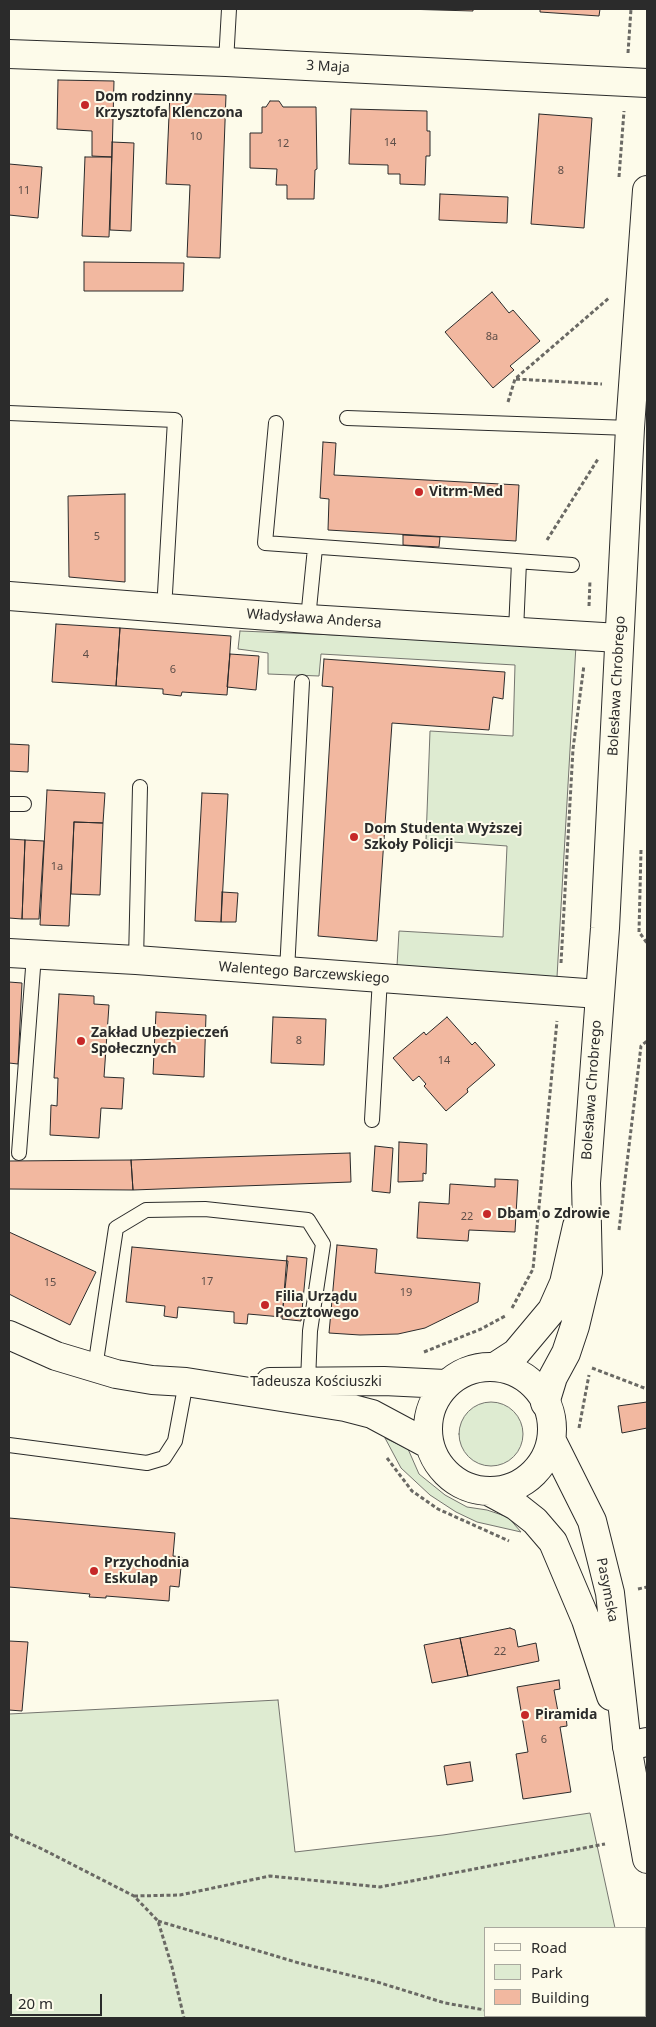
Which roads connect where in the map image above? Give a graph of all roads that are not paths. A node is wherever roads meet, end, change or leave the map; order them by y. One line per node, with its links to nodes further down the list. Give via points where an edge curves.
1 (229, 9): 3 (lane)
2 (9, 54): 3 (street, 3 Maja)
3 (226, 62): 4 (street, 3 Maja)
4 (647, 83)
5 (647, 190): 6 (street, Bolesława Chrobrego)
6 (640, 388): 10 (street, Bolesława Chrobrego)
7 (9, 413): 14 (lane, via 175,420)
8 (347, 418): 10 (lane)
9 (276, 423): 11 (lane, via 265,544)
10 (630, 428): 18 (street, Bolesława Chrobrego)
11 (314, 548): 12 (lane); 16 (lane)
12 (526, 563): 13 (lane); 17 (lane)
13 (572, 565)
14 (165, 593)
15 (9, 596): 16 (street, Władysława Andersa)
16 (308, 619): 17 (street, Władysława Andersa)
17 (516, 631): 18 (street, Władysława Andersa)
18 (618, 638): 27 (street, Bolesława Chrobrego)
19 (302, 682): 25 (lane)
20 (140, 787): 24 (lane)
21 (9, 804): 22 (lane)
22 (24, 804)
23 (21, 954): 24 (street, Walentego Barczewskiego); 29 (lane)
24 (136, 960): 25 (street, Walentego Barczewskiego)
25 (287, 971): 26 (street, Walentego Barczewskiego)
26 (380, 978): 27 (street, Walentego Barczewskiego); 28 (lane)
27 (599, 994): 30 (street, Bolesława Chrobrego)
28 (372, 1120)
29 (19, 1153)
30 (586, 1182): 32 (street, Bolesława Chrobrego, via 564,1283 552,1310 516,1353); 37 (street, Bolesława Chrobrego, via 588,1272 576,1326)
31 (9, 1335): 33 (street, Tadeusza Kościuszki, via 56,1356)
32 (496, 1366): 36 (street, via 460,1373); 37 (street, via 513,1370)
33 (95, 1368): 34 (street, Tadeusza Kościuszki, via 152,1380); 35 (lane, via 116,1228 146,1210 205,1209 308,1220 322,1244 310,1331)
34 (186, 1382): 35 (street, Tadeusza Kościuszki); 39 (street, Tadeusza Kościuszki, via 345,1407 372,1414); 40 (lane, via 175,1441 164,1458 147,1464)
35 (308, 1382): 36 (street, Tadeusza Kościuszki)
36 (445, 1384): 39 (street, via 434,1399 428,1417)
37 (545, 1403): 38 (street, via 553,1427)
38 (552, 1443): 41 (street, via 544,1463 534,1473 511,1488); 42 (street, Pasymska, via 592,1521 610,1593)
39 (428, 1444): 41 (street, via 444,1470 459,1481)
40 (9, 1445)
41 (490, 1492): 42 (street, Pasymska, via 535,1520 553,1542)
42 (637, 1744): 43 (street, Pasymska)
43 (647, 1859)

